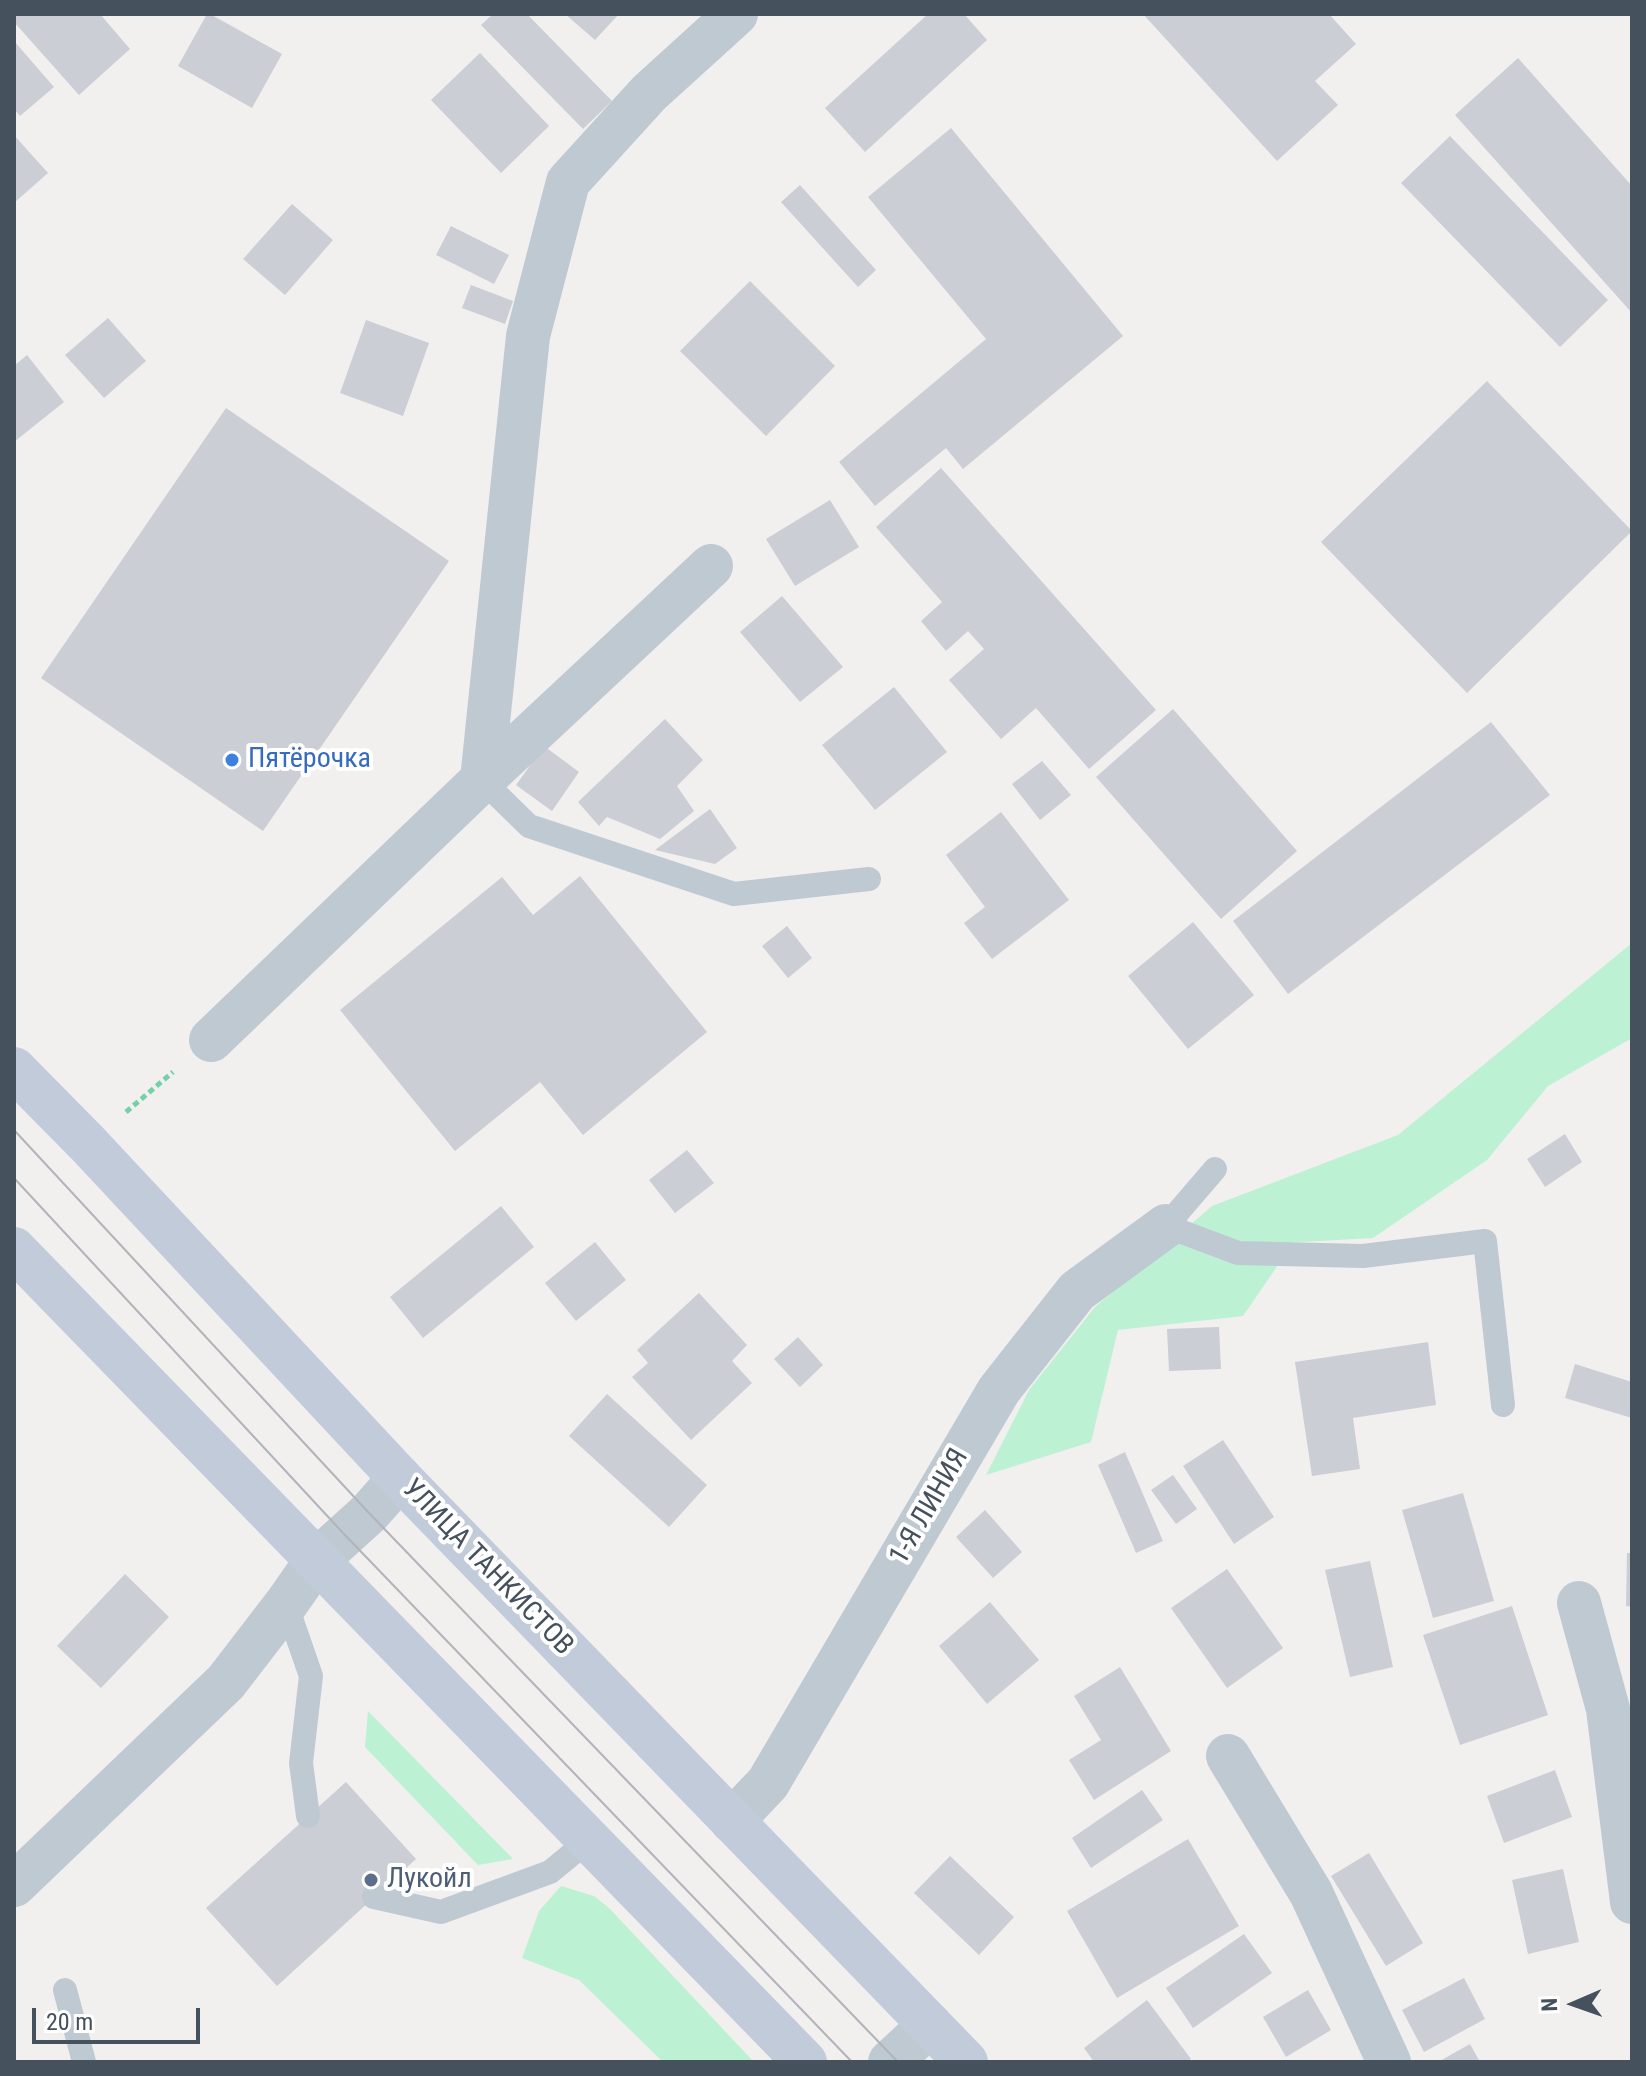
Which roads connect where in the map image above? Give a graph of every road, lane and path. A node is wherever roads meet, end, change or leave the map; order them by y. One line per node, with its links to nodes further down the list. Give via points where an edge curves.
1 (736, 14): 3 (street, via 649,93 568,182 528,336)
2 (711, 566): 3 (street)
3 (482, 780): 4 (lane, via 529,826 734,894); 5 (street)
4 (869, 879)
5 (211, 1040): 7 (path)
6 (14, 1069): 12 (main road, УЛИЦА ТАНКИСТОВ)
7 (122, 1116)
8 (1215, 1169): 9 (lane)
9 (1166, 1226): 11 (lane, via 1238,1253 1363,1256 1485,1241); 18 (street, 1-Я ЛИНИЯ, via 1077,1291 999,1390 768,1783)
10 (14, 1249): 13 (main road)
11 (1503, 1405)
12 (400, 1478): 13 (street); 18 (main road, УЛИЦА ТАНКИСТОВ)
13 (316, 1561): 15 (street); 19 (main road)
14 (1579, 1603): 22 (street, via 1608,1709)
15 (286, 1604): 17 (lane, via 311,1676 301,1763); 20 (street, via 226,1682)
16 (1228, 1756): 29 (street, via 1311,1893)
17 (308, 1816)
18 (732, 1821): 24 (main road, УЛИЦА ТАНКИСТОВ)
19 (589, 1840): 21 (lane, via 550,1872 441,1912); 26 (main road)
20 (14, 1885)
21 (374, 1897)
22 (1632, 1902)
23 (65, 1990): 25 (lane)
24 (930, 2025): 27 (street); 28 (main road, УЛИЦА ТАНКИСТОВ)
25 (84, 2062)
26 (805, 2062)
27 (890, 2062)
28 (966, 2062)
29 (1389, 2062)

